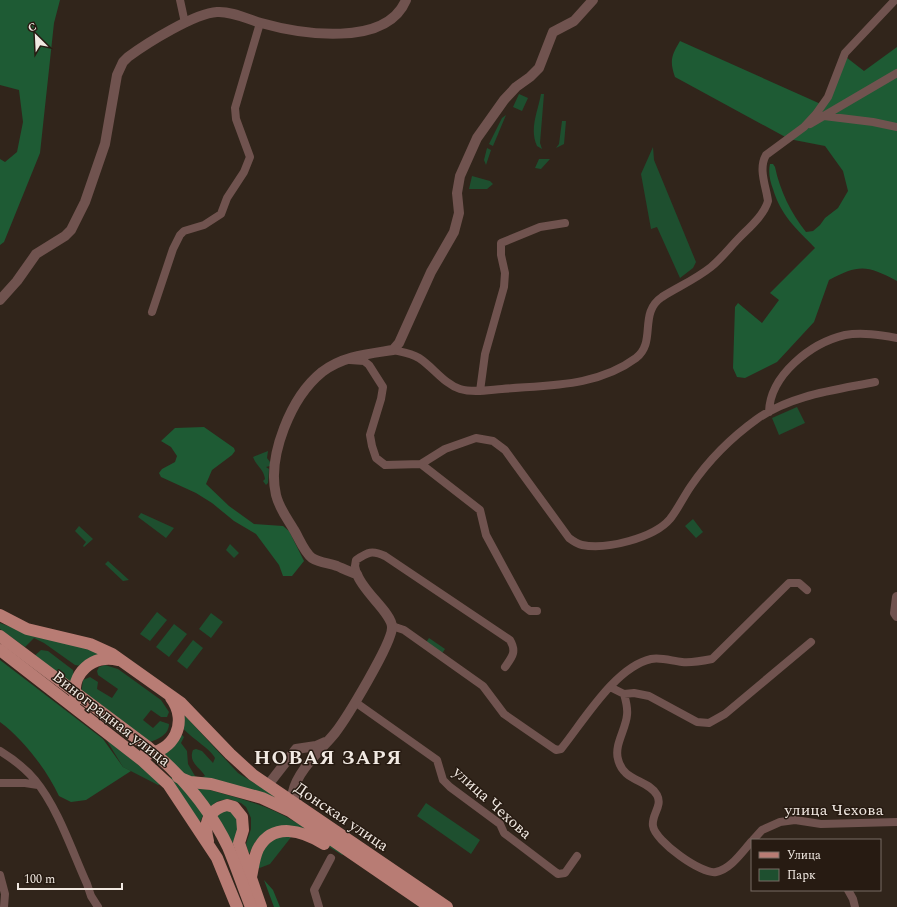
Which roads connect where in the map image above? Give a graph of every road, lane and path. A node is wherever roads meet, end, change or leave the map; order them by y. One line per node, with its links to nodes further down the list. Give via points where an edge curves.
1 (180, 0): 5 (street)
2 (406, 0): 6 (street, via 403,8 386,23 358,32 298,31)
3 (593, 0): 15 (street, via 574,21 553,32 539,68 504,100 477,138 460,176 457,193 459,213 454,232 431,272 400,343)
4 (895, 0): 9 (street, via 845,53 828,97)
5 (185, 23): 6 (street, via 209,13 219,12); 12 (street, via 123,62 117,75 105,144 85,202 71,230 36,254)
6 (260, 23): 13 (street, via 235,108 236,119 250,157 221,214 204,225 184,231 180,235)
7 (897, 73): 8 (street)
8 (824, 116): 9 (street); 10 (street)
9 (804, 127): 18 (street, via 772,150 763,161 762,170 768,201 749,228 709,268 654,305 648,314 645,345 637,357 605,375 585,381)
10 (897, 127)
11 (565, 224): 18 (street, via 540,227 501,243 504,287 485,354)
12 (0, 300)
13 (152, 312)
14 (897, 338): 19 (street, via 877,334 846,335 826,341 812,349 786,373 771,394)
15 (393, 350): 16 (street, via 354,356); 18 (street, via 419,358 460,389)
16 (340, 362): 20 (street, via 364,361 375,371 383,387 382,399 370,435 376,458 385,465); 21 (street, via 322,372 289,416 280,438 274,481 280,507 310,557)
17 (875, 382): 19 (street, via 803,398)
18 (480, 390)
19 (769, 412): 20 (street, via 742,431 722,450 692,485 670,519 646,534 617,544 582,545 569,538 505,450 493,441 476,438 458,443)
20 (421, 464): 24 (street, via 480,510 486,535 526,607 530,611)
21 (357, 574): 27 (street, via 362,586 388,617); 32 (street, via 356,560 375,552 385,556 510,640 514,654)
22 (807, 590): 33 (street, via 800,583 789,583 712,659 681,662 652,659 636,666)
23 (897, 597): 26 (street)
24 (538, 611)
25 (0, 615): 31 (main road, Донская улица, via 27,629 90,644)
26 (897, 616)
27 (392, 626): 33 (street, via 404,630 483,686 504,714 556,750 561,750); 36 (street, via 375,668)
28 (0, 636): 62 (main road, bridge, via 168,764 203,805 227,847)
29 (811, 642): 35 (street, via 725,714 709,723 697,722 649,696)
30 (0, 650): 37 (main road, Виноградная улица)
31 (128, 664): 34 (main road, Донская улица); 37 (main road, via 116,659 103,658 91,663 81,672 75,684 75,697 80,710)
32 (505, 667)
33 (610, 687): 35 (street)
34 (166, 693): 39 (main road, via 179,715 178,728 173,740 163,749 150,754 137,753); 45 (main road, Донская улица, via 186,707 230,754)
35 (624, 694): 52 (street, улица Чехова, via 628,716 617,757 623,770 631,778 656,794 659,805 653,818 655,835 662,843 712,873 728,867)
36 (355, 702): 38 (street); 53 (street, улица Чехова, via 437,760 443,780 450,787 500,824 504,833 558,874 564,873)
37 (88, 719): 39 (main road, Виноградная улица)
38 (329, 740): 40 (street); 42 (street)
39 (125, 747): 50 (main road, Виноградная улица, via 168,784); 55 (main road, Донская улица, via 181,779 262,798 290,811)
40 (307, 748): 42 (street); 45 (street, via 299,748 292,752)
41 (0, 751): 44 (street, via 20,764)
42 (312, 760): 46 (street, via 294,787)
43 (0, 783): 44 (street)
44 (38, 785): 60 (street, via 57,818)
45 (268, 785): 46 (main road, Донская улица)
46 (298, 806): 66 (main road, Донская улица)
47 (897, 822): 48 (street, улица Чехова, via 821,824 795,820 780,822 762,830)
48 (753, 839)
49 (751, 841): 52 (street, улица Чехова)
50 (209, 844): 57 (main road, via 206,827 209,816 220,807 234,807 243,821 239,843); 61 (main road, Виноградная улица)
51 (751, 847): 52 (street)
52 (741, 852)
53 (577, 856)
54 (331, 858): 64 (street, via 314,890)
55 (373, 870): 57 (main road, via 340,855 312,836 285,831 272,835 261,844); 65 (main road, Донская улица)
56 (0, 875): 59 (street, via 5,894)
57 (251, 877): 63 (main road)
58 (849, 891): 67 (street)
59 (4, 907)
60 (98, 907)
61 (237, 907)
62 (251, 907)
63 (261, 907)
64 (319, 907)
65 (430, 907)
66 (447, 907)
67 (855, 907)

